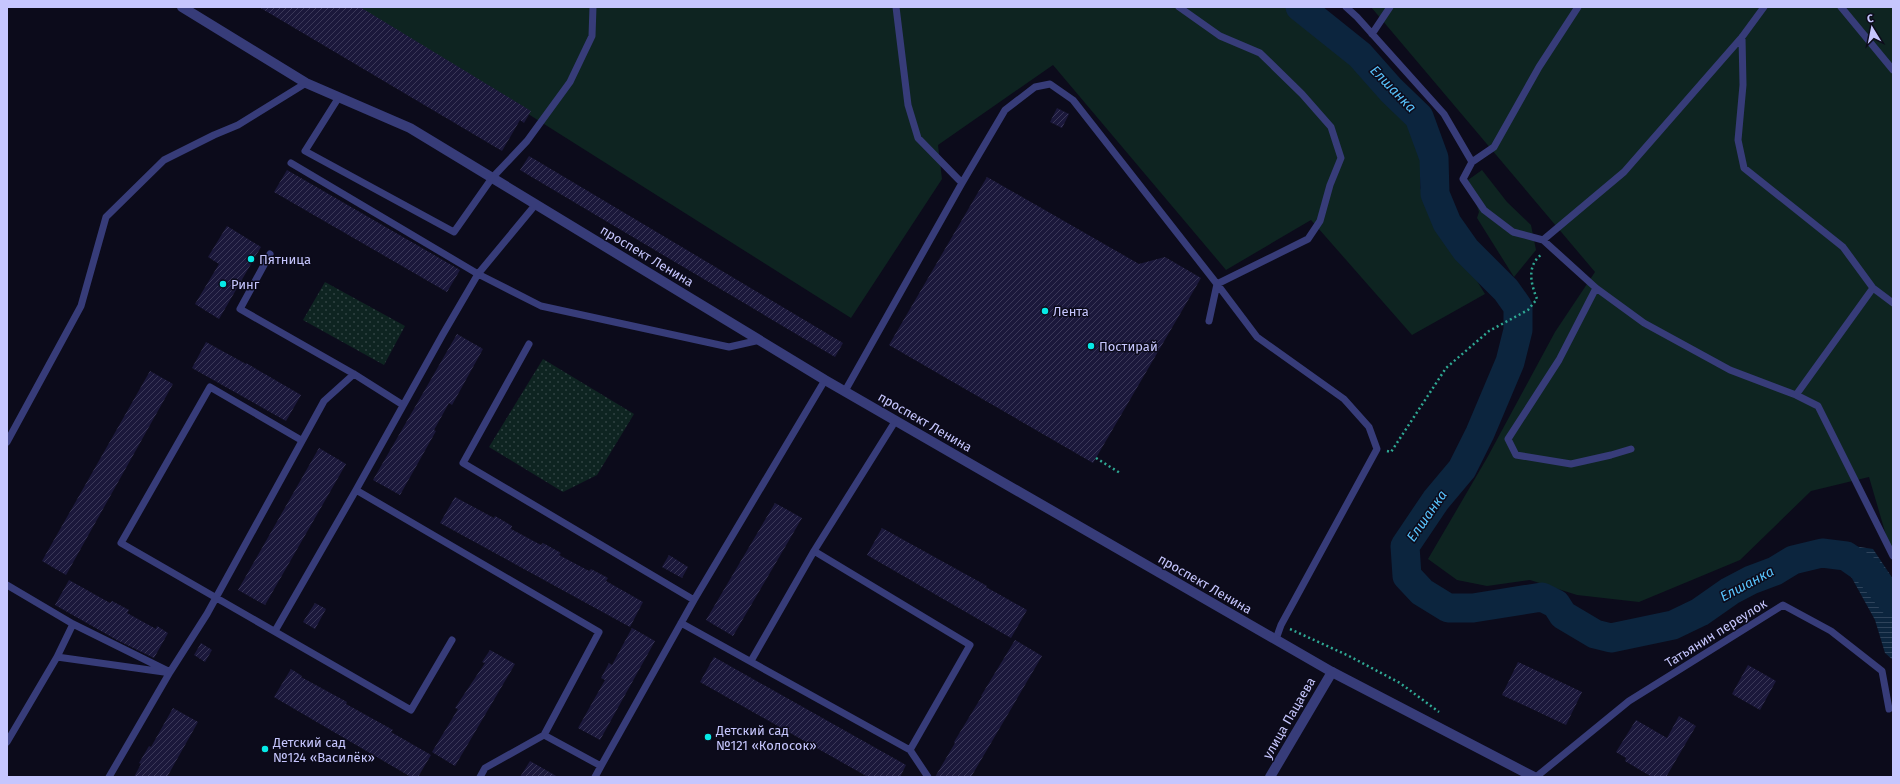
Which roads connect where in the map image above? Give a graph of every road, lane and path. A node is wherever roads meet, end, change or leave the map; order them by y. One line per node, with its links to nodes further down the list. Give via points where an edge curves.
1 (182, 7): 13 (street, проспект Ленина)
2 (593, 7): 17 (lane, via 592,36 570,82 526,141)
3 (896, 7): 18 (lane, via 908,105 918,138)
4 (1179, 7): 23 (lane, via 1220,36 1260,53 1331,127 1341,158 1330,184 1320,221 1308,239)
5 (1346, 7): 10 (lane)
6 (1390, 7): 10 (lane)
7 (1578, 7): 15 (lane, via 1539,67 1494,147)
8 (1764, 7): 11 (lane)
9 (1841, 7): 12 (lane)
10 (1372, 34): 15 (lane, via 1444,114)
11 (1742, 38): 20 (lane, via 1624,172); 25 (lane, via 1743,85 1738,140 1744,168 1843,248)
12 (1893, 70)
13 (306, 82): 14 (street, проспект Ленина); 37 (lane, via 238,125 164,160 106,217 81,306)
14 (339, 97): 17 (street, проспект Ленина, via 410,128); 17 (lane, via 305,151 454,232)
15 (1472, 162): 20 (lane, via 1463,179 1484,210 1513,232)
16 (291, 163): 22 (lane)
17 (492, 178): 19 (street, проспект Ленина)
18 (962, 183): 23 (lane, via 1005,110 1035,87 1050,84 1073,100); 32 (lane)
19 (536, 204): 22 (lane); 28 (street, проспект Ленина)
20 (1545, 242): 24 (lane); 38 (path, via 1546,250 1539,256 1531,272 1530,282 1537,299 1528,310 1489,331 1446,368 1391,452)
21 (270, 254): 30 (lane, via 240,309)
22 (478, 274): 28 (lane, via 541,306 729,347); 34 (lane)
23 (1217, 284): 27 (lane); 38 (lane, via 1257,337 1344,399 1369,427)
24 (1596, 288): 33 (lane, via 1644,323 1723,366); 39 (lane, via 1559,360 1508,439 1516,455 1571,464)
25 (1873, 288): 26 (lane); 33 (lane)
26 (1893, 303)
27 (1208, 321)
28 (760, 340): 31 (street, проспект Ленина)
29 (529, 344): 47 (lane, via 464,463)
30 (354, 374): 34 (lane); 36 (lane, via 324,401)
31 (826, 380): 32 (street, проспект Ленина); 47 (lane)
32 (845, 391): 35 (street, проспект Ленина)
33 (1796, 395): 44 (lane, via 1818,406)
34 (403, 406): 42 (lane)
35 (896, 420): 43 (lane); 52 (street, проспект Ленина)
36 (301, 440): 46 (lane); 46 (lane, via 210,387 121,543)
37 (7, 442)
38 (1377, 449): 50 (lane)
39 (1631, 449)
40 (1096, 458): 41 (path)
41 (1120, 473)
42 (356, 490): 51 (lane); 60 (lane, via 599,632)
43 (814, 551): 55 (lane); 62 (lane, via 970,645)
44 (1893, 556)
45 (7, 585): 49 (lane)
46 (215, 597): 51 (lane); 56 (lane)
47 (694, 600): 48 (lane)
48 (681, 623): 55 (lane); 63 (lane)
49 (73, 624): 54 (lane); 56 (lane)
50 (1280, 624): 52 (lane); 59 (path, via 1400,683)
51 (275, 631): 53 (lane, via 411,710)
52 (1276, 639): 57 (street, проспект Ленина)
53 (452, 640)
54 (57, 656): 56 (lane); 61 (lane)
55 (751, 662): 62 (lane)
56 (170, 672): 64 (lane)
57 (1332, 672): 68 (street, улица Пацаева); 69 (street, проспект Ленина)
58 (1889, 709): 69 (lane, Татьянин переулок, via 1882,672 1831,631 1784,605 1629,701)
59 (1443, 715)
60 (544, 735): 63 (lane); 65 (lane, via 485,768)
61 (7, 742)
62 (910, 750): 67 (lane)
63 (600, 766): 66 (lane)
64 (109, 777)
65 (480, 777)
66 (595, 777)
67 (928, 777)
68 (1270, 777)
69 (1535, 777)

